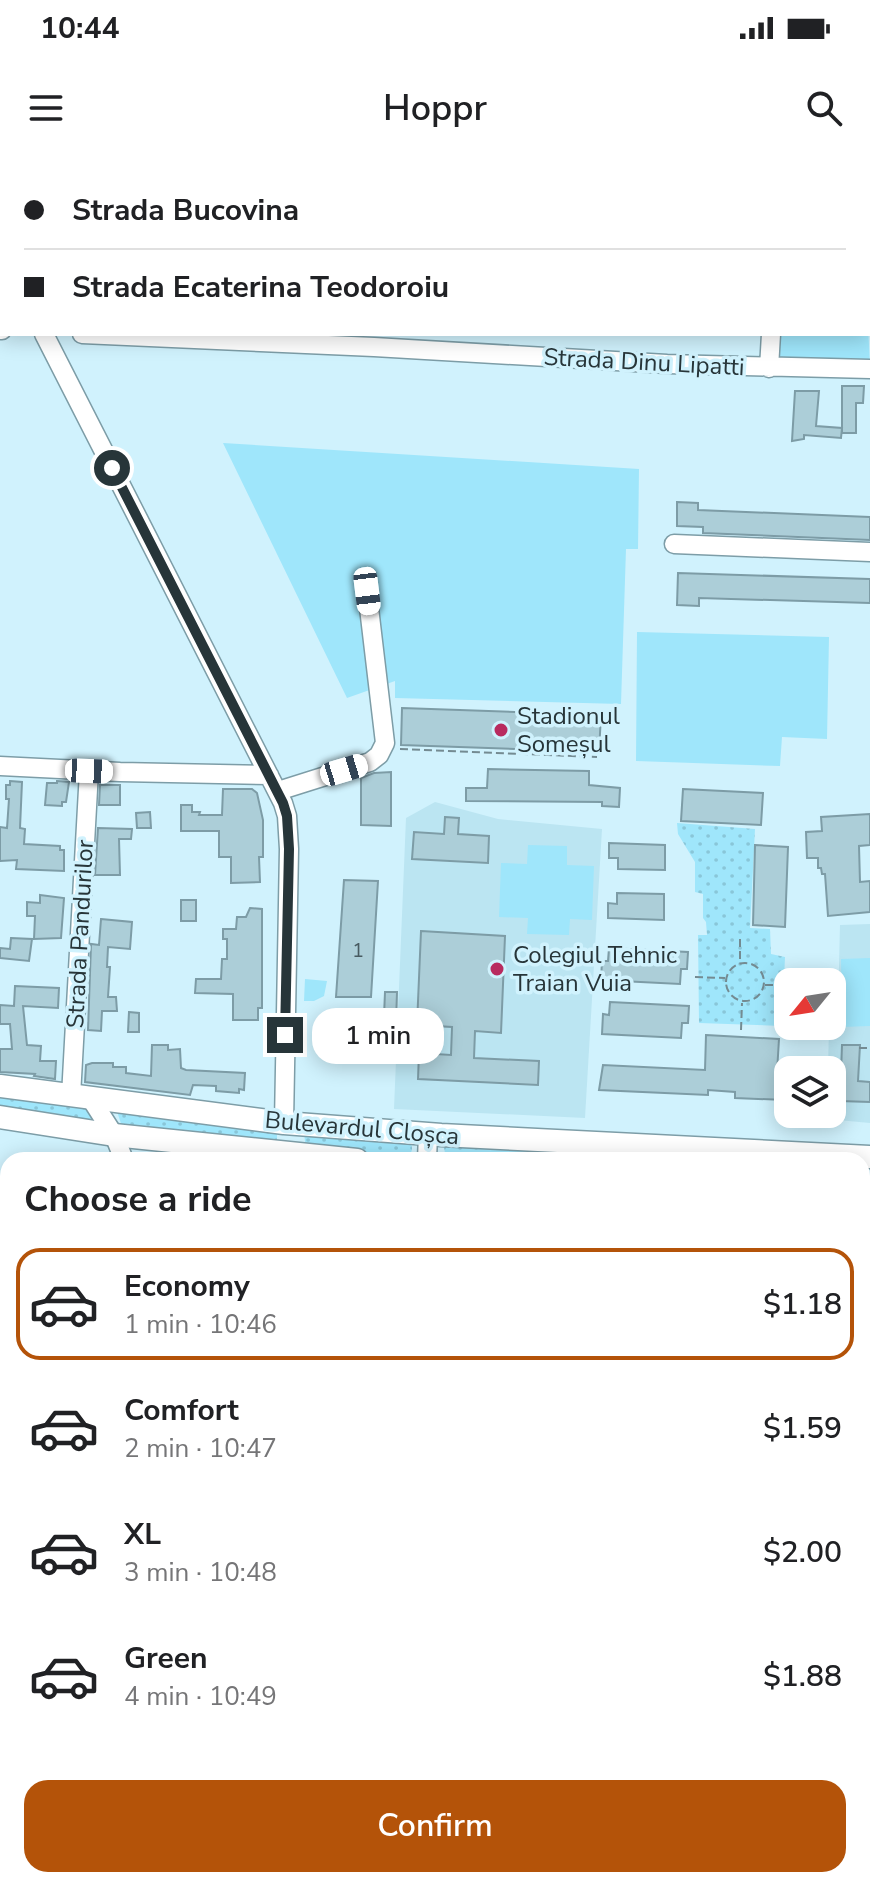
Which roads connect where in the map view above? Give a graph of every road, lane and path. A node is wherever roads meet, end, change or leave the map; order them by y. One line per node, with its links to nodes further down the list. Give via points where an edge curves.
1 (45, 336): 14 (street)
2 (165, 336): 4 (street, Strada Dinu Lipatti)
3 (771, 336): 5 (street)
4 (457, 343): 5 (street, Strada Dinu Lipatti)
5 (769, 368): 6 (street, Strada Dinu Lipatti)
6 (870, 369)
7 (674, 544): 8 (street)
8 (870, 552)
9 (367, 591): 10 (street)
10 (383, 748): 11 (path); 14 (street, via 370,762)
11 (597, 757)
12 (0, 766): 13 (street)
13 (89, 771): 14 (street); 26 (street, Strada Pandurilor)
14 (274, 783): 28 (street, via 287,816 289,849)
15 (740, 939): 16 (path)
16 (740, 962): 18 (path); 19 (path, via 757,967)
17 (695, 977): 18 (path)
18 (726, 978): 21 (path, via 730,992)
19 (763, 985): 20 (path); 21 (path, via 757,998)
20 (774, 985)
21 (742, 1001): 22 (path)
22 (741, 1030)
23 (859, 1048): 24 (path)
24 (870, 1048)
25 (0, 1086): 26 (main road, Bulevardul Cloșca)
26 (81, 1098): 28 (main road, Bulevardul Cloșca); 30 (street)
27 (0, 1117): 30 (main road, Bulevardul Cloșca)
28 (284, 1123): 29 (main road, Bulevardul Cloșca)
29 (428, 1134): 33 (street); 34 (main road, Bulevardul Cloșca)
30 (114, 1135): 31 (street); 32 (main road, Bulevardul Cloșca)
31 (121, 1152)
32 (217, 1152)
33 (427, 1152)
34 (774, 1152)

